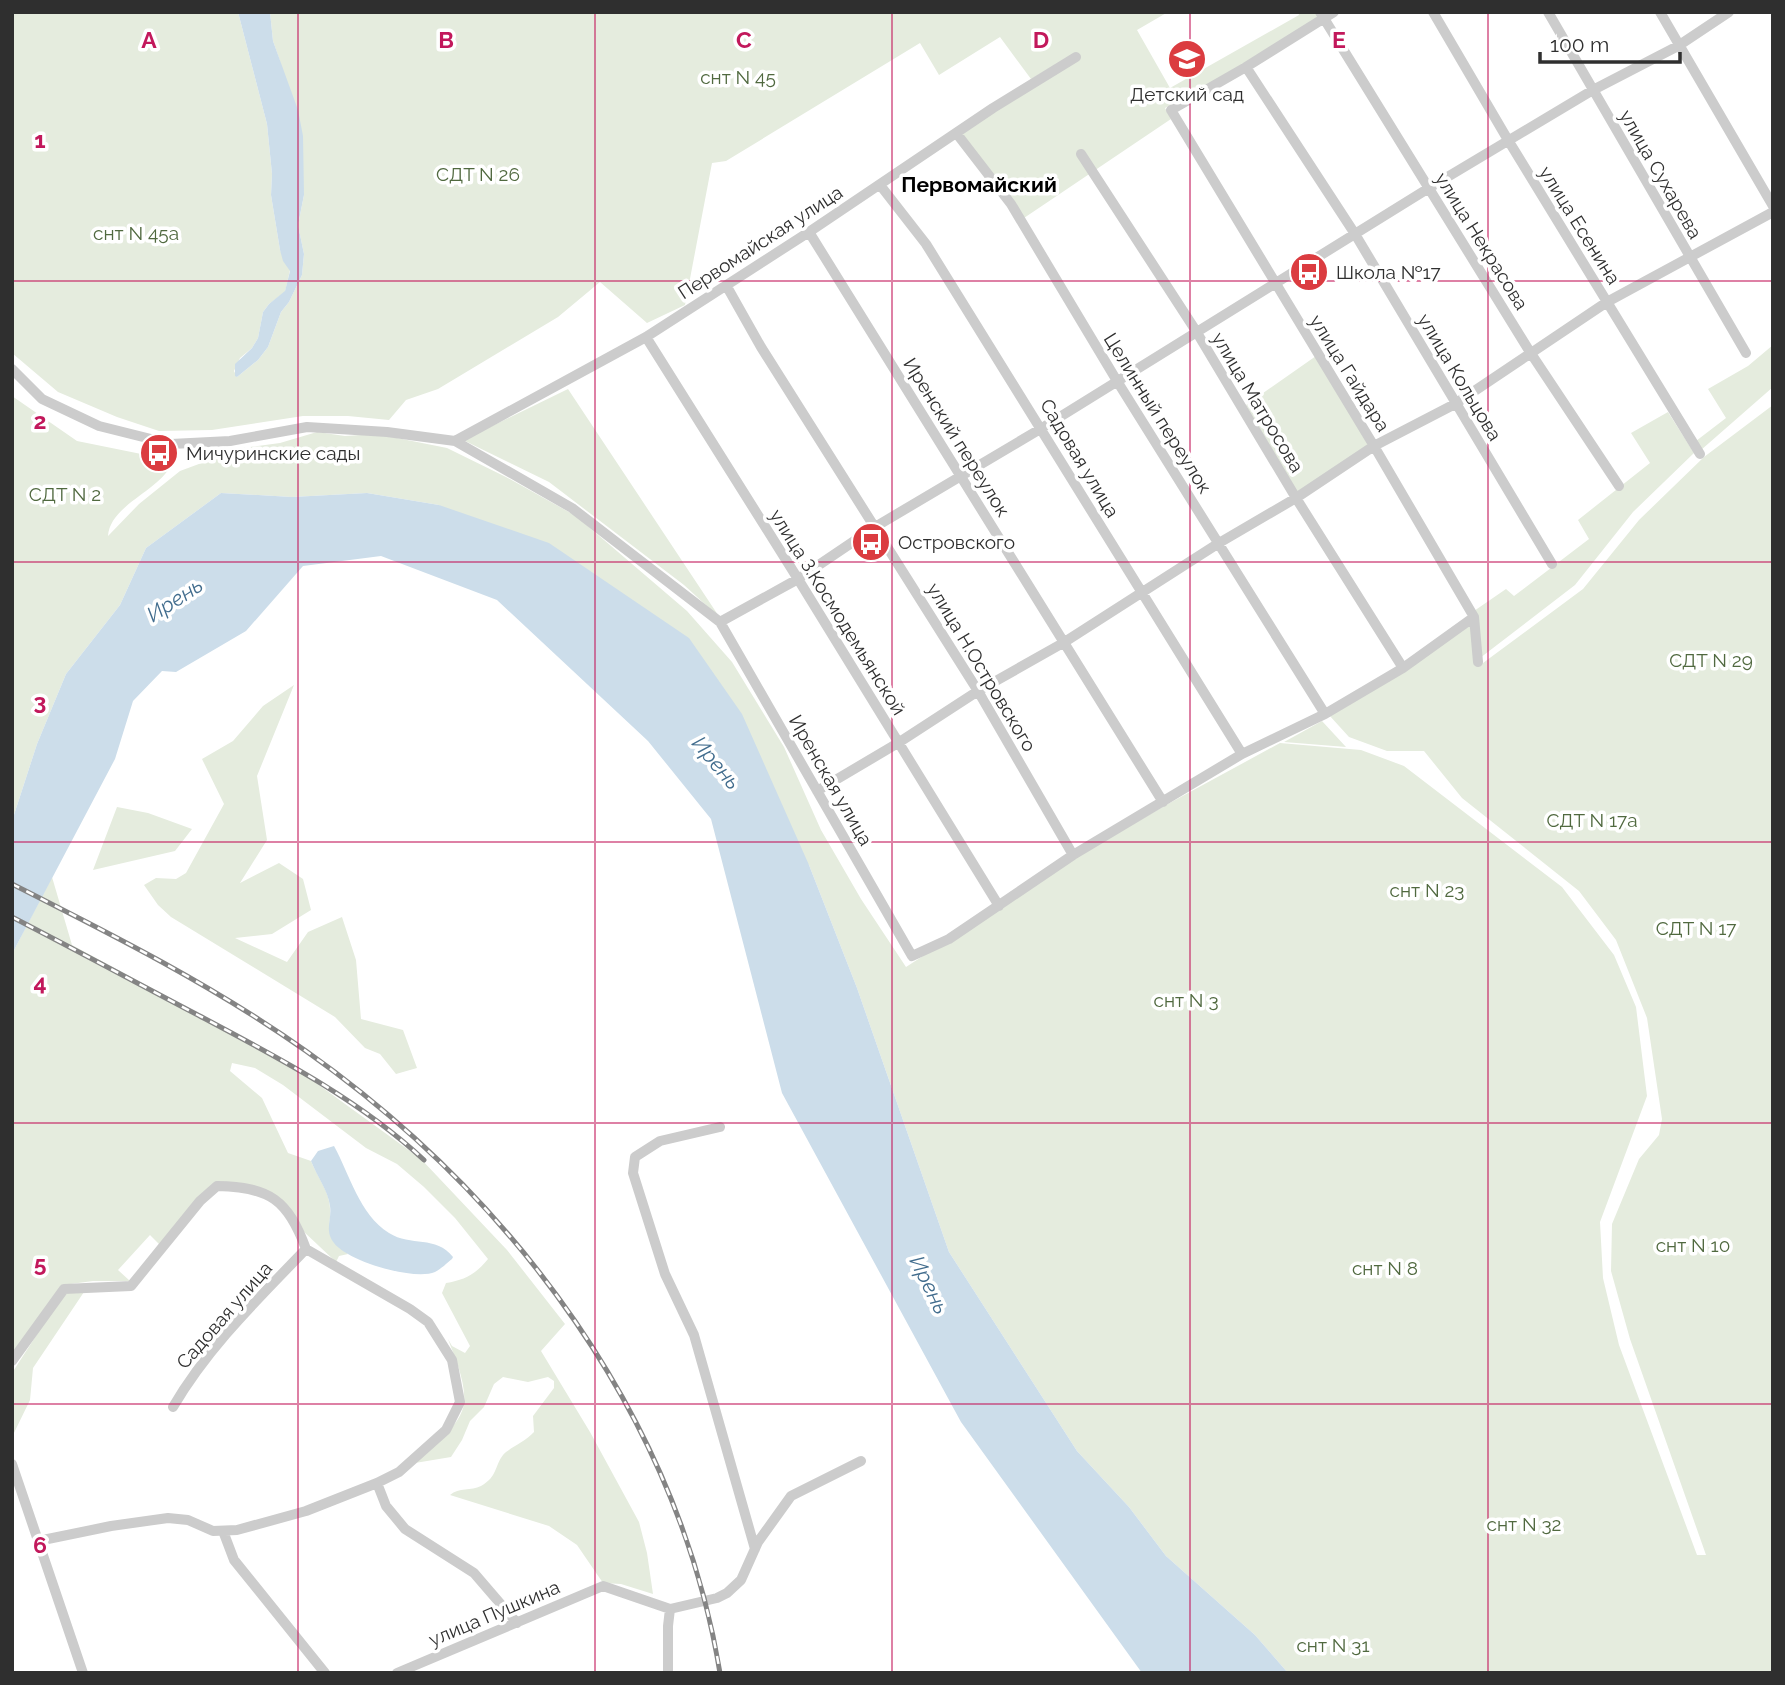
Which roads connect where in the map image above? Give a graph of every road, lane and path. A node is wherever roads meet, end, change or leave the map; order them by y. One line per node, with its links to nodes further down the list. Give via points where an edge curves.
1 (1334, 12): 6 (street)
2 (1433, 12): 12 (street, улица Есенина)
3 (1548, 12): 10 (street, улица Сухарева)
4 (1660, 12): 7 (street)
5 (1729, 12): 7 (street)
6 (1322, 15): 9 (street); 15 (street, улица Некрасова)
7 (1678, 46): 10 (street); 16 (street)
8 (1076, 57): 11 (street, Первомайская улица)
9 (1246, 67): 19 (street, улица Кольцова); 21 (street, улица Гайдара, via 1171,110)
10 (1592, 90): 12 (street); 20 (street, улица Сухарева)
11 (957, 134): 14 (street, Первомайская улица); 29 (street, Целинный переулок, via 1010,204)
12 (1508, 140): 15 (street); 23 (street, улица Есенина)
13 (1081, 154): 24 (street, улица Матросова)
14 (880, 185): 18 (street, Первомайская улица); 31 (street, Садовая улица, via 926,244)
15 (1429, 188): 19 (street); 26 (street, улица Некрасова)
16 (1773, 206)
17 (1773, 212): 20 (street)
18 (809, 232): 22 (street, Первомайская улица); 35 (street, Иренский переулок)
19 (1355, 234): 21 (street); 30 (street, улица Кольцова)
20 (1689, 258): 23 (street); 27 (street, улица Сухарева)
21 (1274, 283): 24 (street); 33 (street, улица Гайдара)
22 (726, 285): 25 (street, Первомайская улица); 38 (street, улица Н.Островского)
23 (1607, 302): 26 (street); 34 (street, улица Есенина)
24 (1196, 331): 29 (street); 37 (street, улица Матросова)
25 (646, 337): 32 (street, Первомайская улица); 41 (street, улица З.Космодемьянской)
26 (1531, 352): 30 (street); 36 (street, улица Некрасова)
27 (1746, 353)
28 (12, 369): 32 (street, via 42,399 99,426 171,444 230,441 307,427)
29 (1117, 381): 31 (street); 39 (street, Целинный переулок)
30 (1455, 404): 33 (street); 40 (street, улица Кольцова)
31 (1042, 428): 35 (street); 42 (street, Садовая улица)
32 (455, 440): 44 (street, via 572,508)
33 (1374, 446): 37 (street); 43 (street, улица Гайдара)
34 (1700, 454)
35 (961, 477): 38 (street); 45 (street, Иренский переулок)
36 (1619, 486)
37 (1296, 498): 39 (street); 47 (street, улица Матросова)
38 (875, 527): 41 (street); 48 (street, улица Н.Островского)
39 (1219, 543): 42 (street); 49 (street, Целинный переулок)
40 (1552, 564)
41 (798, 579): 44 (street); 50 (street, улица З.Космодемьянской)
42 (1141, 593): 45 (street); 51 (street, Садовая улица)
43 (1474, 617): 46 (street, улица Гайдара); 47 (street)
44 (720, 621): 52 (street, Иренская улица)
45 (1063, 643): 48 (street); 53 (street, Иренский переулок)
46 (1478, 662)
47 (1403, 668): 49 (street)
48 (978, 691): 50 (street); 54 (street, улица Н.Островского)
49 (1325, 715): 51 (street)
50 (898, 743): 52 (street); 55 (street, улица З.Космодемьянской)
51 (1242, 754): 53 (street)
52 (817, 791): 55 (street, Иренская улица, via 912,956 949,939)
53 (1163, 802): 54 (street)
54 (1073, 855): 55 (street)
55 (999, 906)
56 (720, 1127): 65 (street, via 660,1141 635,1157 633,1173 665,1273 694,1335)
57 (306, 1250): 58 (street, via 285,1207 271,1195 241,1186 218,1186 200,1201 131,1286 64,1289); 59 (street, Садовая улица, via 211,1350); 62 (street, via 428,1322 452,1360 460,1402 446,1430 399,1472)
58 (12, 1361)
59 (173, 1407)
60 (861, 1461): 65 (street, via 791,1496)
61 (12, 1464): 64 (street)
62 (377, 1483): 63 (street, via 306,1511); 67 (street, via 386,1506 405,1529 474,1573)
63 (223, 1531): 64 (street, via 168,1518); 69 (street, via 234,1560)
64 (38, 1541): 68 (street)
65 (755, 1549): 66 (street, via 735,1588 717,1598)
66 (670, 1609): 67 (street, улица Пушкина, via 603,1586); 71 (street)
67 (517, 1623): 70 (street, улица Пушкина)
68 (83, 1673)
69 (325, 1673)
70 (397, 1673)
71 (668, 1673)

